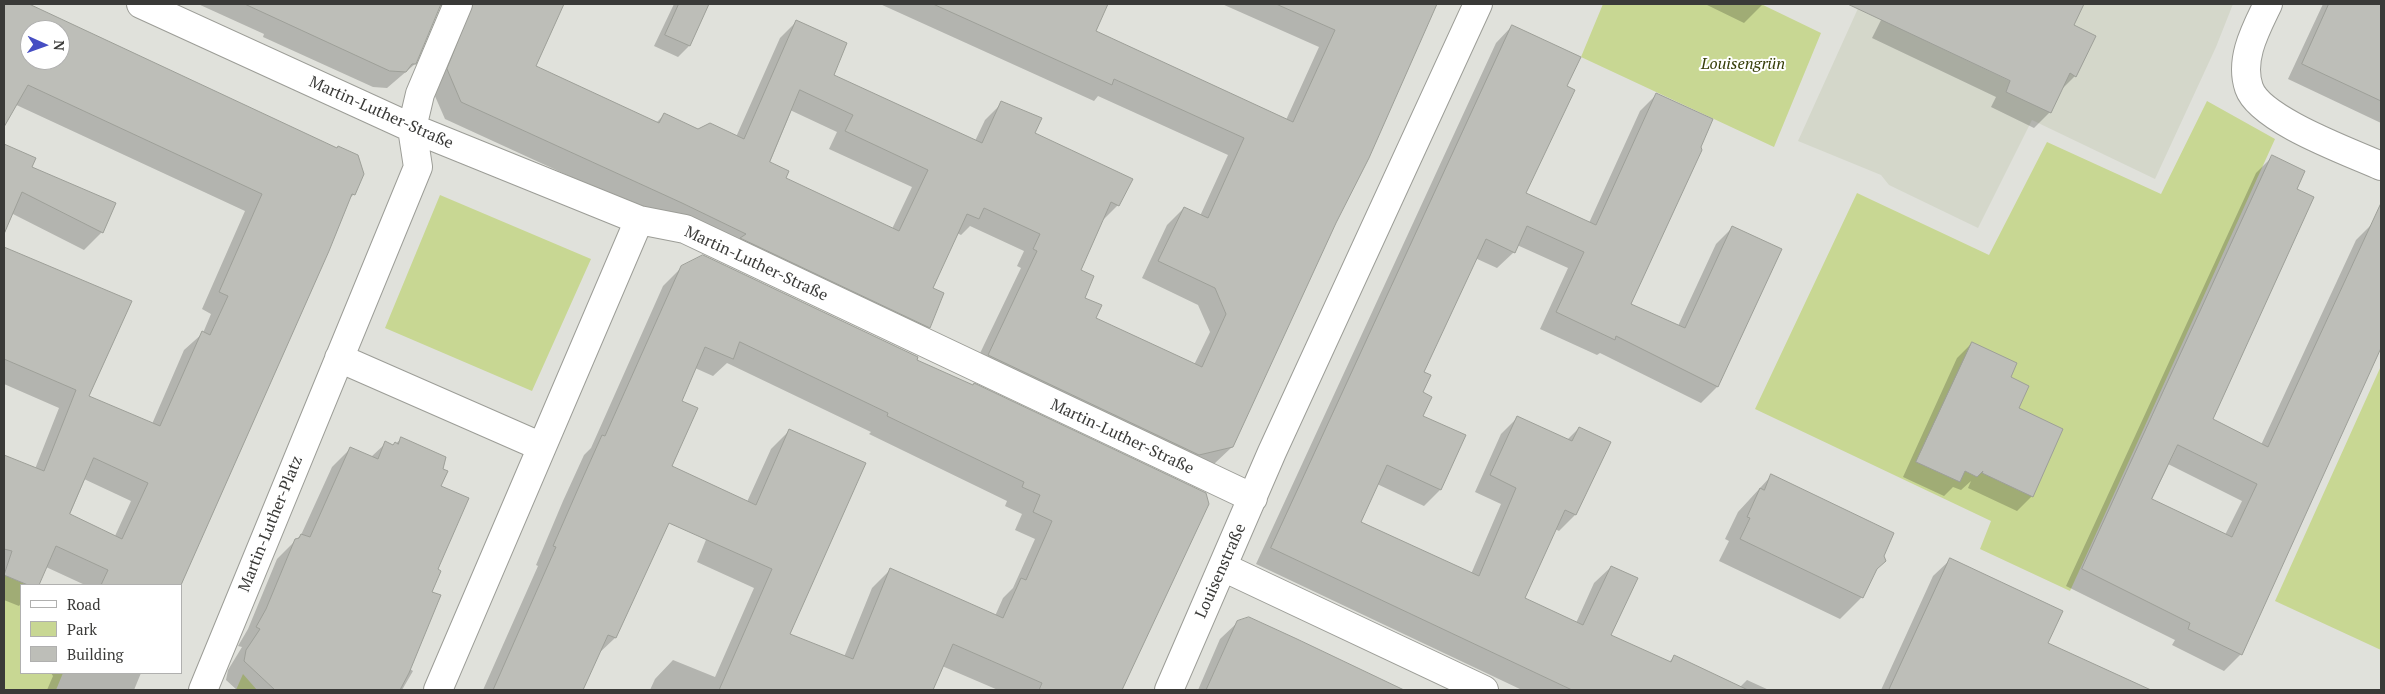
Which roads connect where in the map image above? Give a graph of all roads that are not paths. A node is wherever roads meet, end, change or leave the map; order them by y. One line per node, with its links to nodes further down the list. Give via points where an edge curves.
1 (141, 4): 5 (street, Martin-Luther-Straße)
2 (458, 4): 5 (street, via 420,94)
3 (1478, 4): 10 (street, Louisenstraße)
4 (2268, 4): 6 (street, via 2250,42 2246,64 2249,88 2257,100 2276,118)
5 (412, 128): 7 (street, Martin-Luther-Straße); 8 (street, Martin-Luther-Platz, via 418,167)
6 (2381, 166)
7 (639, 220): 9 (street); 10 (street, Martin-Luther-Straße, via 685,229)
8 (339, 358): 9 (street); 12 (street, Martin-Luther-Platz)
9 (542, 447): 13 (street)
10 (1253, 498): 11 (street, Louisenstraße)
11 (1224, 567): 14 (street, Louisenstraße); 15 (street)
12 (203, 690)
13 (438, 690)
14 (1168, 690)
15 (1484, 690)

